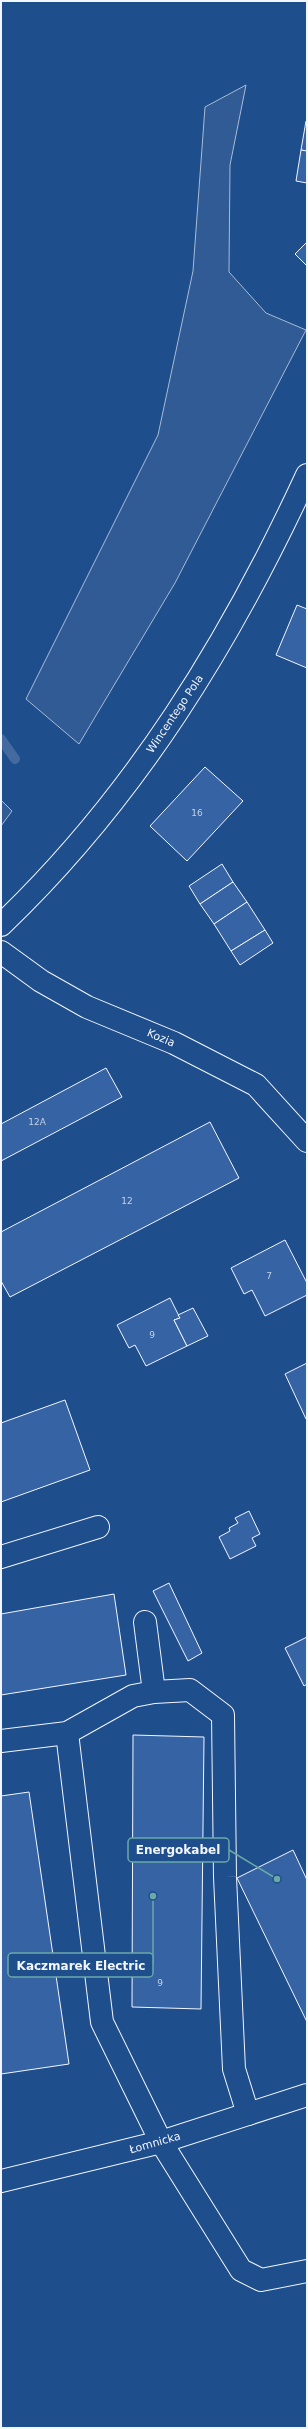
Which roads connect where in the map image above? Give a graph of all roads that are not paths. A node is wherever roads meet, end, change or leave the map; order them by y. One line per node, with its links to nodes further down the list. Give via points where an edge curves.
1 (307, 475): 2 (street, Wincentego Pola, via 270,556 218,649 171,723 117,797 69,854)
2 (1, 925)
3 (1, 952): 4 (street, Kozia, via 41,981 88,1007 174,1043 256,1085)
4 (307, 1141)
5 (98, 1527): 6 (street)
6 (1, 1557)
7 (144, 1622): 8 (street)
8 (154, 1692): 9 (street, via 133,1696); 12 (street, via 190,1690 223,1715 225,1878 234,2069)
9 (66, 1733): 10 (street); 13 (street, via 102,2022)
10 (1, 1741)
11 (307, 2095): 12 (street, Łomnicka)
12 (248, 2114): 13 (street, Łomnicka)
13 (161, 2142): 14 (street, Łomnicka); 15 (street, via 241,2270 261,2280)
14 (1, 2181)
15 (307, 2271)

